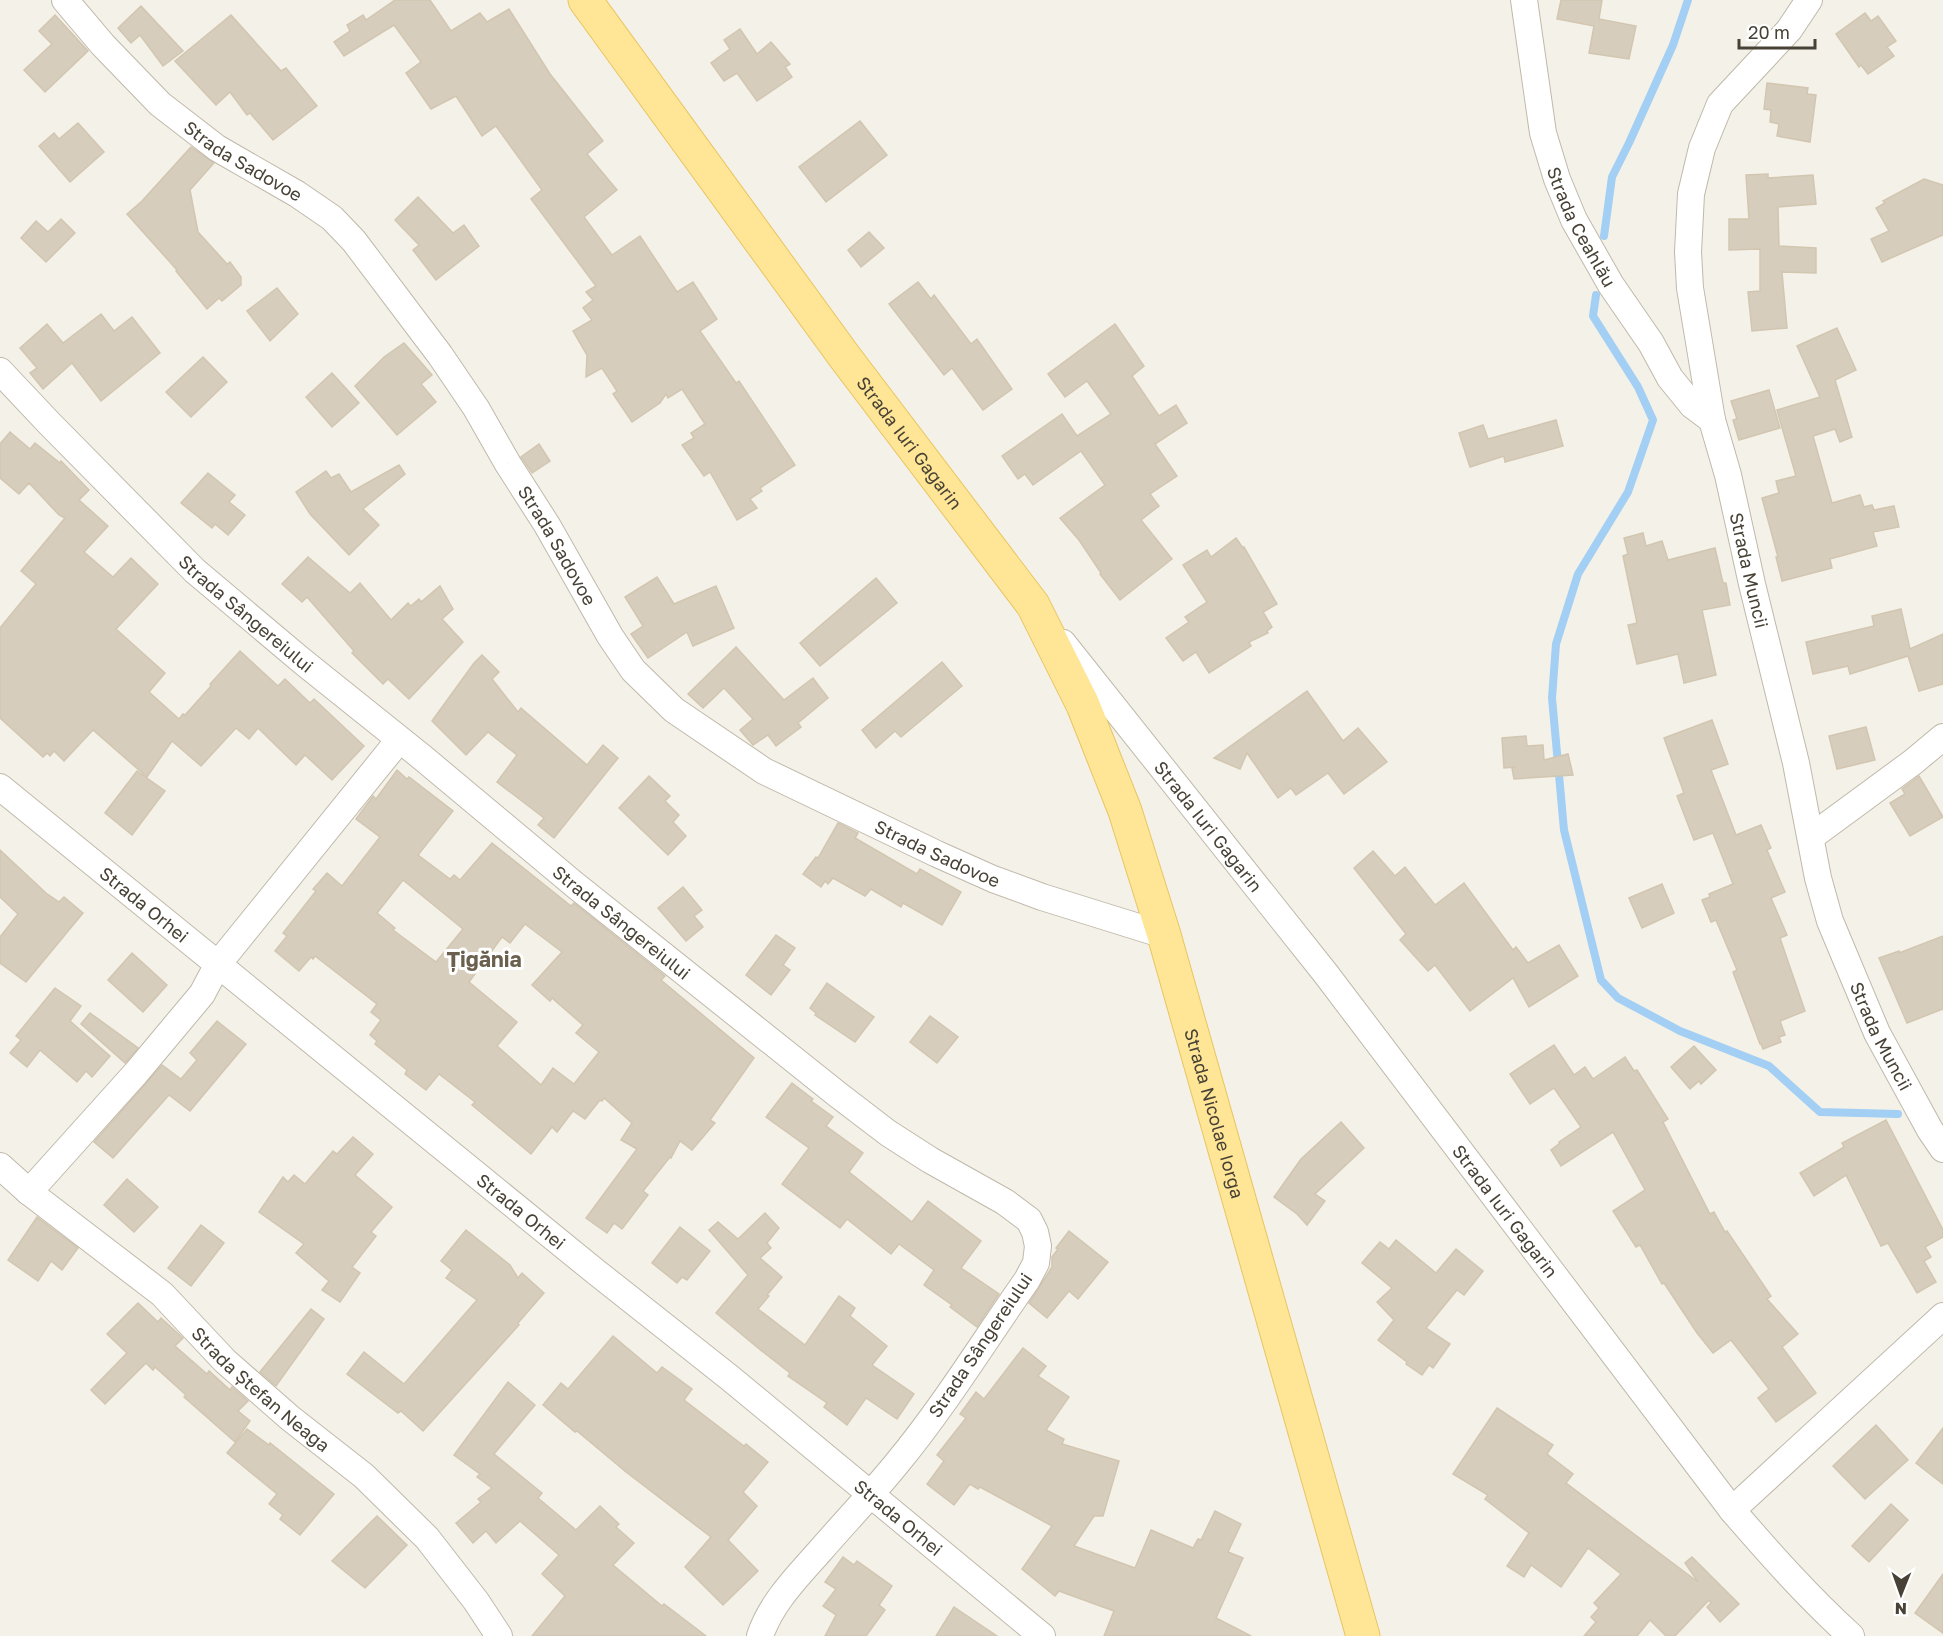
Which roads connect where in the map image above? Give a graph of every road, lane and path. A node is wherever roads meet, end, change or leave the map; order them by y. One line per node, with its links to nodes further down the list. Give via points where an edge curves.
1 (65, 0): 12 (street, Strada Sadovoe, via 159,104 216,148 332,218 354,241 476,408 633,670 674,710 764,771 993,879)
2 (585, 0): 7 (main road, Strada Iuri Gagarin, via 843,356)
3 (1524, 0): 6 (street, Strada Ceahlău, via 1543,133 1574,220 1670,378 1692,405)
4 (1809, 0): 6 (street, Strada Muncii, via 1788,30 1720,104 1696,171 1689,218 1690,288)
5 (0, 370): 9 (street, Strada Sângereiului, via 195,571)
6 (1712, 420): 11 (street, Strada Muncii)
7 (1033, 605): 12 (main road, Strada Nicolae Iorga, via 1083,705 1125,811); 19 (street, Strada Iuri Gagarin, via 1326,974)
8 (1943, 737): 11 (street)
9 (399, 740): 13 (street); 18 (street, Strada Sângereiului, via 837,1094 896,1138 1005,1202 1029,1221 1038,1246 1036,1263 1027,1280 924,1428)
10 (0, 787): 13 (street, Strada Orhei)
11 (1811, 837): 14 (street, Strada Muncii, via 1830,921 1852,978 1877,1033)
12 (1164, 935): 23 (main road, Strada Nicolae Iorga)
13 (218, 964): 16 (street, via 202,994); 18 (street, Strada Orhei)
14 (1943, 1149)
15 (0, 1166): 16 (street, Strada Ștefan Neaga)
16 (29, 1192): 20 (street, Strada Ștefan Neaga, via 162,1294 225,1361 364,1476 427,1538)
17 (1943, 1316): 19 (street)
18 (870, 1494): 21 (street, Strada Sângereiului, via 775,1604); 22 (street, Strada Orhei)
19 (1732, 1510): 24 (street, Strada Iuri Gagarin)
20 (499, 1636)
21 (760, 1636)
22 (1042, 1636)
23 (1363, 1636)
24 (1851, 1636)

